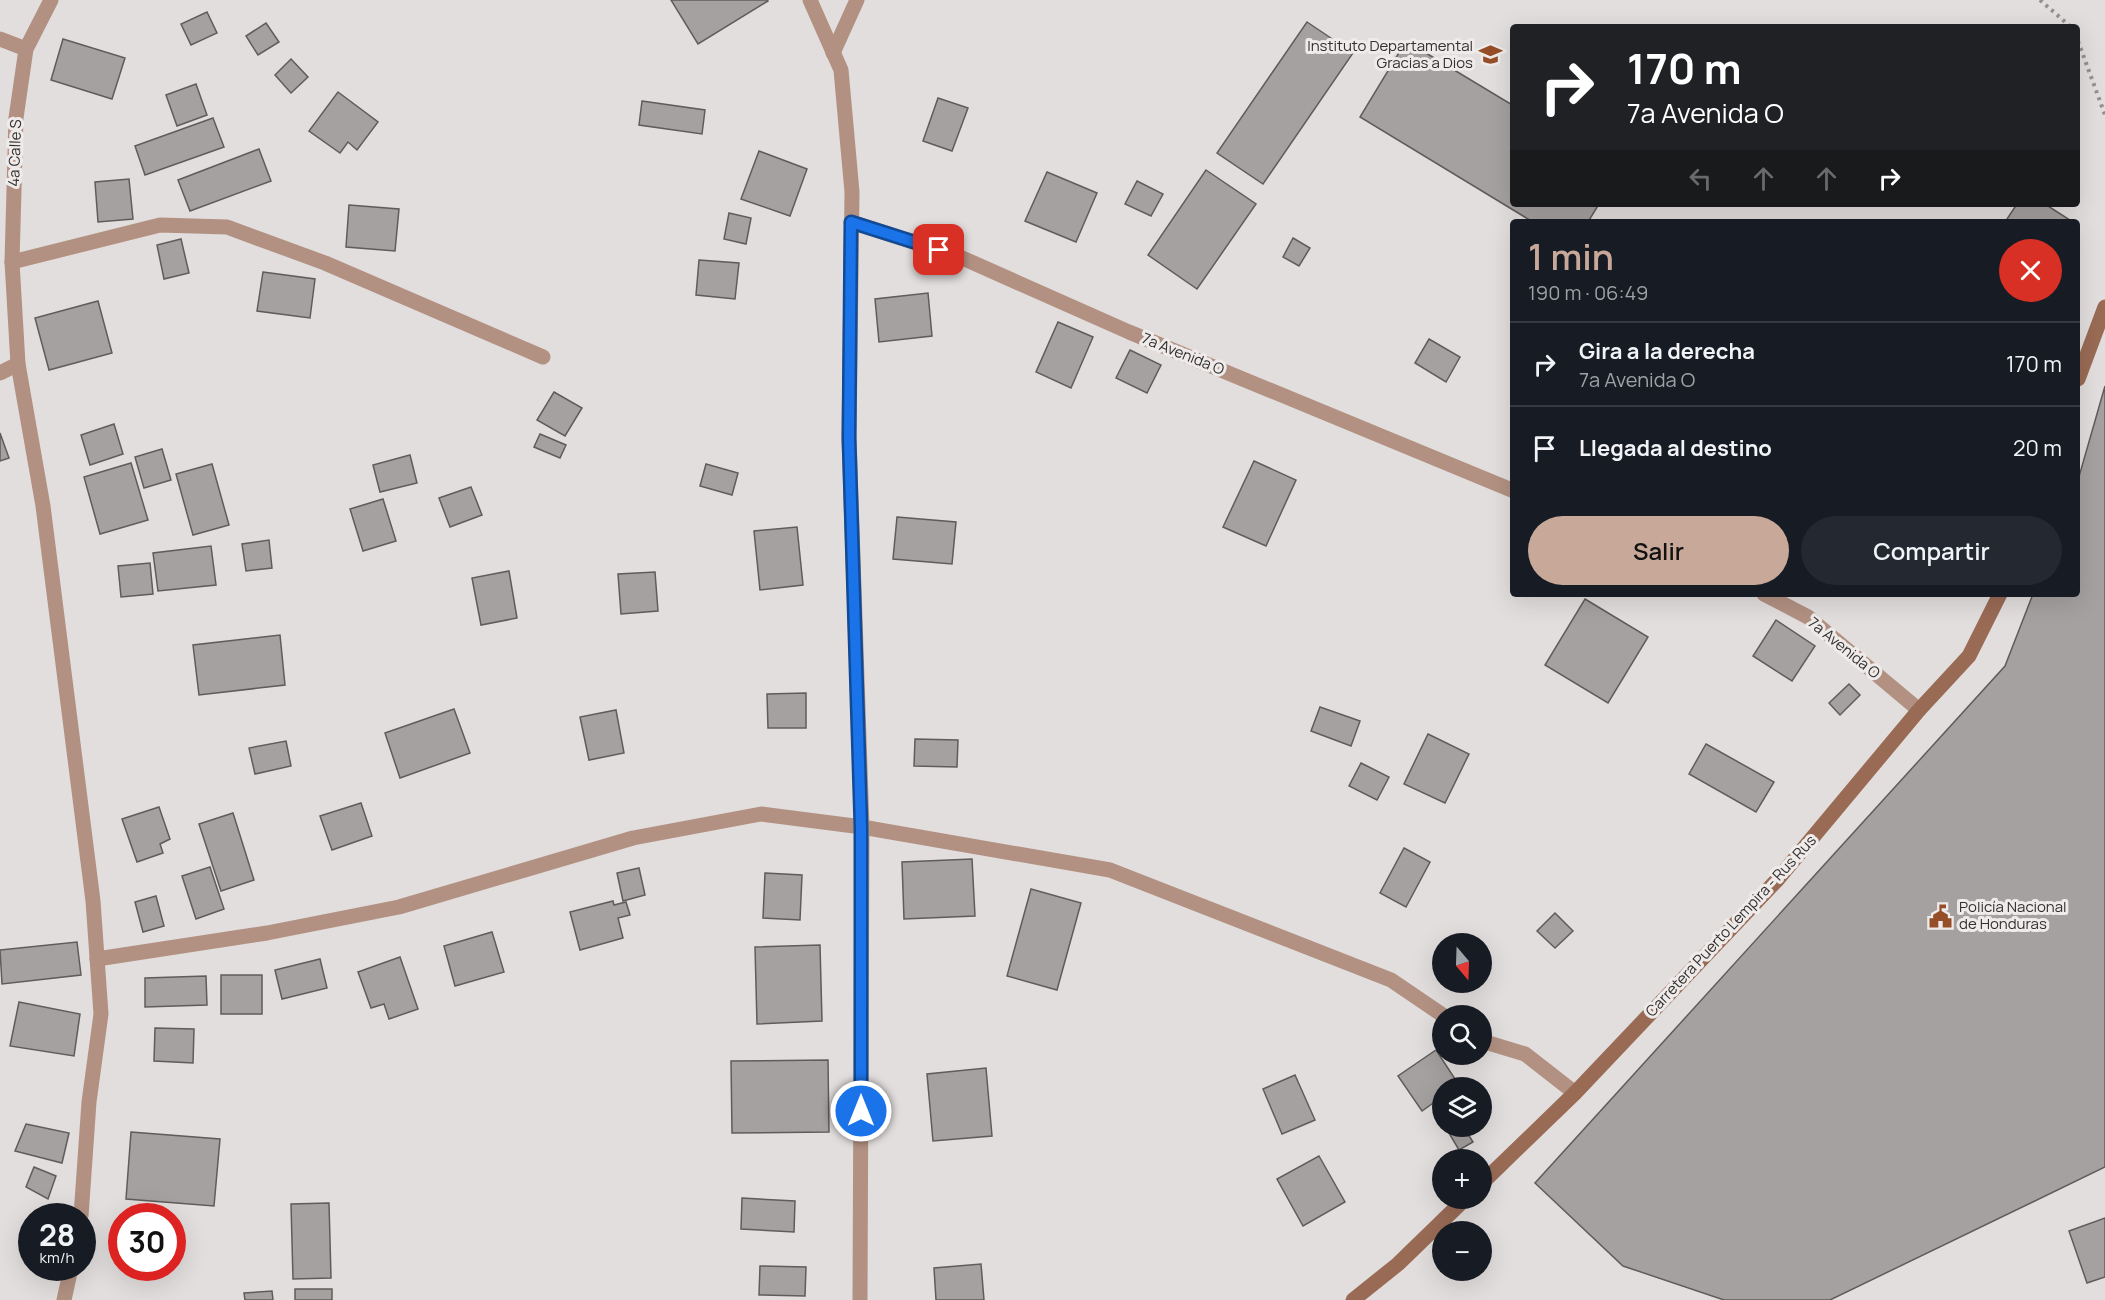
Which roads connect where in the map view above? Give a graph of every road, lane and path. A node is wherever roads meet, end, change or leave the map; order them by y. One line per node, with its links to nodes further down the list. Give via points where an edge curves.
1 (51, 0): 8 (street, 4a Calle S)
2 (810, 0): 9 (street)
3 (857, 0): 9 (street)
4 (2040, 0): 5 (path)
5 (2067, 24)
6 (0, 39): 8 (street)
7 (2080, 46): 10 (path)
8 (26, 49): 12 (street, 4a Calle S, via 16,118)
9 (833, 53): 11 (street, via 841,70)
10 (2105, 115)
11 (851, 222): 18 (street, 7a Avenida O, via 960,257 1129,332); 22 (street, via 849,438)
12 (12, 262): 14 (street, via 160,225 227,227 325,263); 15 (street, 4a Calle S)
13 (2105, 307): 17 (street)
14 (543, 357)
15 (18, 364): 16 (street); 23 (street, 4a Calle S, via 43,506)
16 (0, 373)
17 (2080, 374)
18 (1510, 489)
19 (1770, 597): 21 (street, 7a Avenida O, via 1808,617)
20 (1999, 597): 21 (street, Carretera Puerto Lempira - Rus Rus, via 1970,656)
21 (1919, 710): 26 (street, Carretera Puerto Lempira - Rus Rus, via 1778,879)
22 (861, 827): 23 (street, via 761,814 633,838 399,907 267,933); 24 (street, via 1110,870 1391,980); 32 (street)
23 (97, 959): 28 (street, 4a Calle S, via 101,1014 89,1102)
24 (1432, 1008)
25 (1492, 1044): 26 (street, via 1525,1054)
26 (1575, 1093): 27 (street, Carretera Puerto Lempira - Rus Rus)
27 (1492, 1173)
28 (82, 1203)
29 (1455, 1209): 33 (street, via 1398,1264)
30 (68, 1281): 31 (street)
31 (64, 1300)
32 (860, 1300)
33 (1353, 1300)

